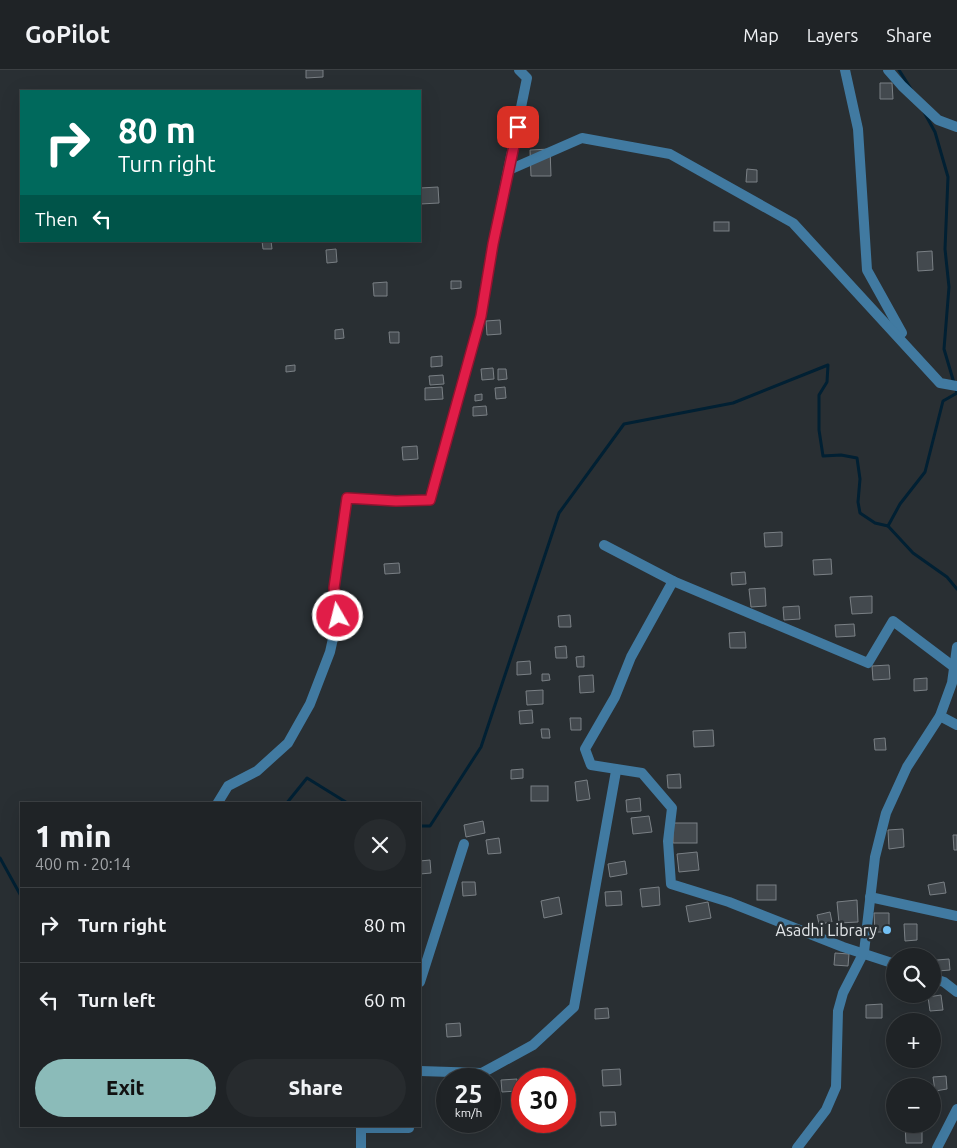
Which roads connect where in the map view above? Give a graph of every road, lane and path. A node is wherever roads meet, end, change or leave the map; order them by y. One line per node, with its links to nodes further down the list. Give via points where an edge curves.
1 (519, 70): 5 (street, via 527,78)
2 (845, 70): 6 (street, via 858,129 867,270)
3 (888, 70): 4 (street, via 938,120)
4 (957, 127)
5 (509, 170): 6 (street, via 582,138 670,154 793,223); 15 (street, via 481,316 430,500 347,498 334,588 338,616 330,652 310,704 288,743 257,771 228,786)
6 (910, 348): 7 (street, via 940,383)
7 (957, 386)
8 (604, 545): 9 (street)
9 (673, 581): 11 (street, via 868,663 893,621); 14 (street, via 585,749 591,766)
10 (957, 647): 11 (street)
11 (954, 667): 12 (street)
12 (940, 716): 13 (street); 17 (street, via 907,767 886,813 875,856)
13 (957, 724)
14 (616, 771): 19 (street, via 642,774 672,808 668,841 671,884); 24 (street, via 574,1007 533,1045 482,1073)
15 (218, 802)
16 (464, 844): 21 (street)
17 (870, 897): 18 (street); 19 (street)
18 (957, 916)
19 (864, 952): 20 (street); 29 (street, via 843,993 838,1011 836,1087 826,1110)
20 (886, 961)
21 (421, 979)
22 (941, 981): 23 (street)
23 (957, 992)
24 (421, 1071)
25 (957, 1109): 30 (street)
26 (361, 1127): 27 (street); 28 (street)
27 (409, 1127)
28 (362, 1148)
29 (797, 1148)
30 (937, 1148)

